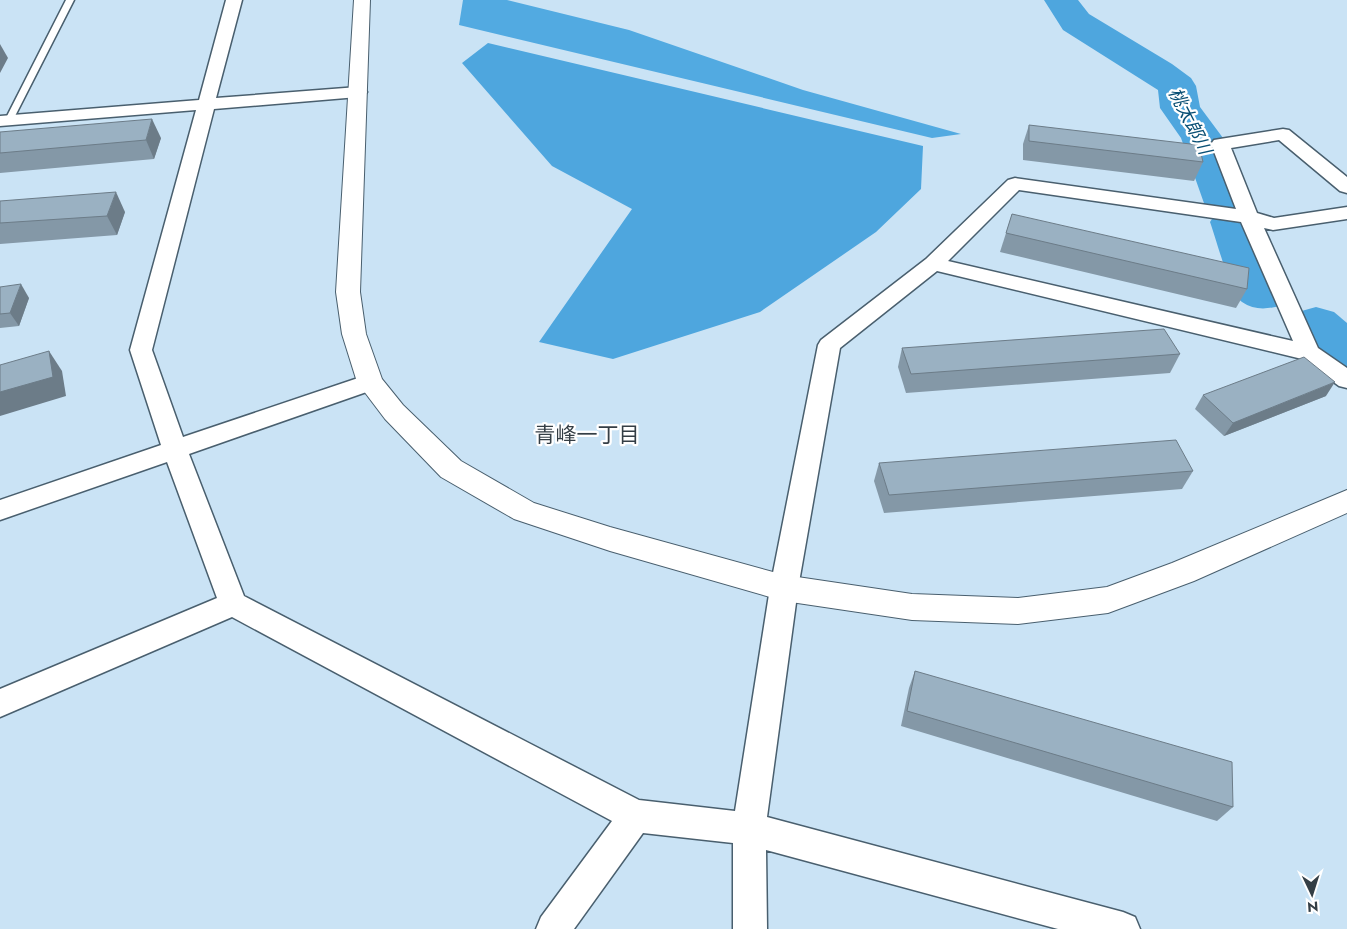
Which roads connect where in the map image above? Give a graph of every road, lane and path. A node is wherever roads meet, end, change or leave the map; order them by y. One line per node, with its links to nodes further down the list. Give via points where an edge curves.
1 (70, 0): 7 (lane)
2 (234, 0): 6 (street)
3 (362, 0): 4 (street); 5 (street)
4 (369, 0)
5 (358, 92): 6 (street); 14 (street, via 348,292 354,334)
6 (205, 104): 7 (street); 15 (street, via 141,350)
7 (5, 121)
8 (1347, 187): 10 (street, via 1283,134 1220,144)
9 (1347, 213): 10 (street, via 1272,224)
10 (1249, 217): 11 (street, via 1015,184); 12 (street)
11 (933, 264): 12 (street); 18 (street, via 829,345)
12 (1309, 353): 13 (street)
13 (1347, 380)
14 (370, 382): 15 (street); 18 (street, via 394,412 451,469 524,511)
15 (175, 449): 17 (street); 19 (street)
16 (1347, 501): 18 (street, via 1183,572 1108,600 1018,611 970,610 912,607)
17 (0, 510)
18 (784, 588): 22 (street)
19 (233, 604): 20 (street); 21 (street)
20 (0, 703)
21 (636, 816): 22 (street); 23 (street)
22 (749, 828): 24 (street); 25 (street)
23 (553, 929)
24 (750, 929)
25 (1123, 929)

